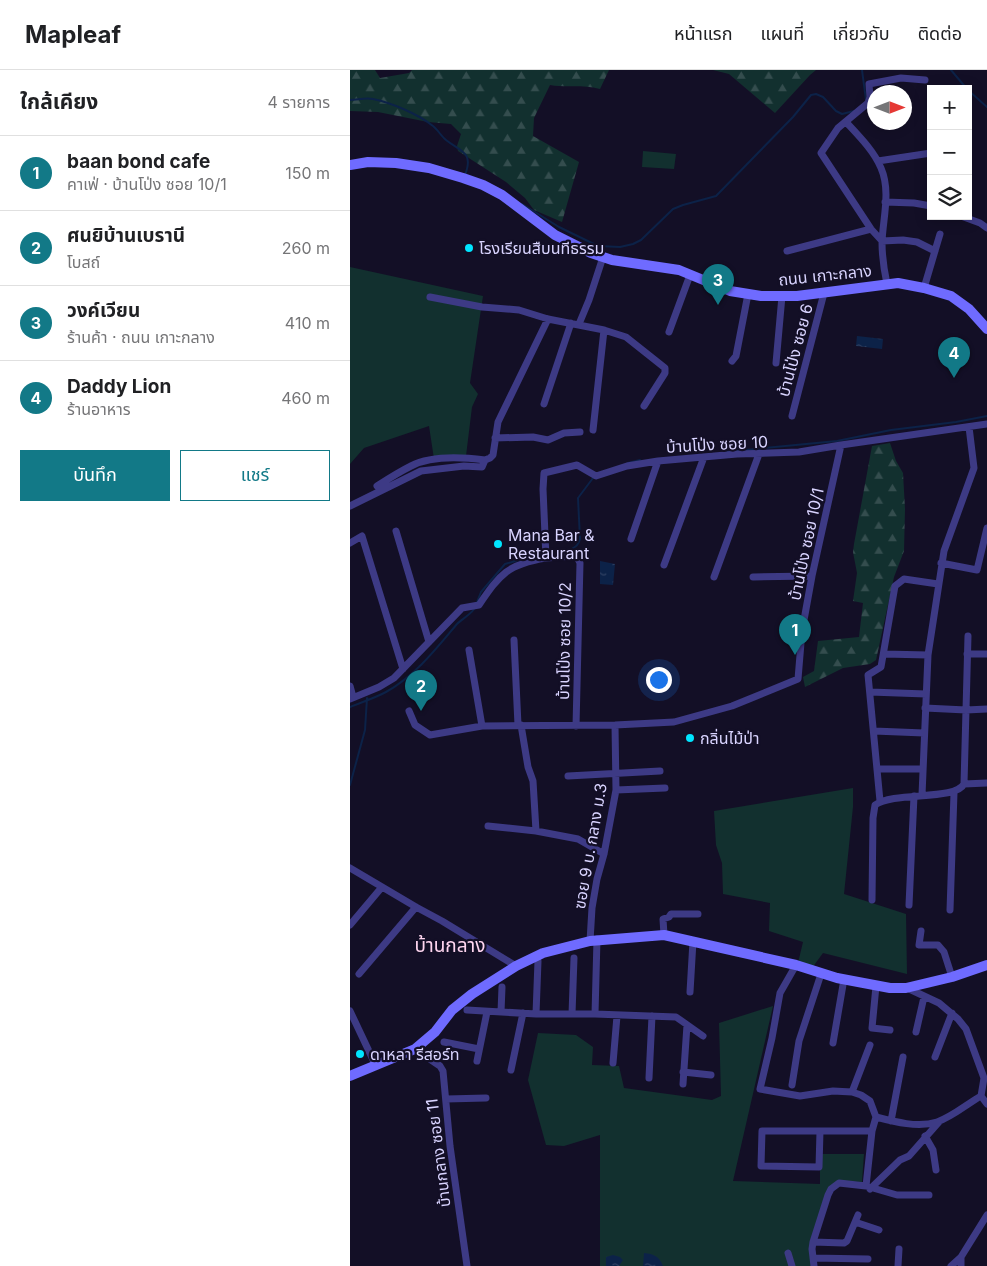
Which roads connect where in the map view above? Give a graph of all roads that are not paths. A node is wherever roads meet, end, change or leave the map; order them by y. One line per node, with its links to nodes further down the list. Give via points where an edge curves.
1 (925, 80): 2 (street, via 902,78 869,84 868,103)
2 (846, 122): 4 (street); 10 (street, via 821,153)
3 (927, 154): 4 (street)
4 (878, 161): 6 (street, via 883,172)
5 (350, 165): 15 (street, ถนน เกาะกลาง, via 396,163 429,168 472,181 513,202 563,239)
6 (885, 202): 7 (street); 12 (street)
7 (927, 205)
8 (972, 220): 9 (street)
9 (987, 228)
10 (871, 229): 12 (street); 13 (street)
11 (940, 234): 14 (street)
12 (882, 241): 14 (street, via 917,242); 17 (street)
13 (786, 251)
14 (935, 251): 18 (street)
15 (603, 257): 16 (street, ถนน เกาะกลาง, via 663,266); 24 (street, via 589,300)
16 (690, 274): 20 (street, ถนน เกาะกลาง, via 718,287); 27 (street)
17 (887, 284): 18 (street, ถนน เกาะกลาง); 19 (street, ถนน เกาะกลาง)
18 (924, 288): 25 (street, ถนน เกาะกลาง, via 961,302)
19 (824, 293): 21 (street, ถนน เกาะกลาง); 32 (street, บ้านโป่ง ซอย 6)
20 (748, 294): 21 (street, ถนน เกาะกลาง); 28 (street, via 736,356)
21 (782, 296): 29 (street)
22 (430, 297): 23 (street, via 519,310)
23 (548, 319): 24 (street); 37 (street, via 498,422)
24 (575, 323): 26 (street); 30 (street)
25 (987, 329)
26 (604, 330): 31 (street, via 626,337 665,368); 35 (street)
27 (669, 332)
28 (732, 361)
29 (776, 363)
30 (544, 404)
31 (644, 406)
32 (792, 416)
33 (987, 424): 34 (street, บ้านโป่ง ซอย 10)
34 (969, 427): 38 (street, บ้านโป่ง ซอย 10); 50 (street, via 974,468)
35 (593, 430)
36 (580, 432): 37 (street, via 548,440)
37 (495, 438): 41 (street, via 493,455)
38 (841, 444): 39 (street, บ้านโป่ง ซอย 10, via 799,452); 54 (street, บ้านโป่ง ซอย 10/1)
39 (758, 454): 40 (street, บ้านโป่ง ซอย 10); 52 (street)
40 (704, 457): 42 (street, บ้านโป่ง ซอย 10); 51 (street)
41 (485, 460): 43 (street, via 429,460 412,465); 44 (street, via 478,468 464,466 421,471)
42 (658, 461): 47 (street); 49 (street, บ้านโป่ง ซอย 10, via 594,475 577,465 544,473)
43 (377, 486)
44 (350, 506)
45 (987, 528): 50 (street, via 977,570)
46 (396, 531): 58 (street)
47 (631, 539)
48 (350, 544): 64 (street, via 362,536)
49 (546, 554): 58 (street, via 508,569 474,605 459,610); 76 (street, บ้านโป่ง ซอย 10/2, via 577,557 580,563)
50 (941, 563): 55 (street)
51 (664, 566)
52 (714, 576)
53 (753, 576): 54 (street)
54 (812, 576): 74 (street, บ้านโป่ง ซอย 10/1, via 802,631 798,679 732,706 674,722)
55 (938, 584): 60 (street, via 904,578 896,586); 63 (street)
56 (968, 636): 61 (street)
57 (514, 640): 73 (street)
58 (429, 642): 64 (street)
59 (469, 650): 75 (street)
60 (884, 654): 63 (street); 66 (street, via 881,667 868,675)
61 (967, 654): 62 (street); 71 (street)
62 (987, 654)
63 (928, 655): 67 (street)
64 (403, 669): 68 (street, via 379,687)
65 (350, 686): 68 (street)
66 (870, 692): 67 (street); 77 (street)
67 (926, 694): 69 (street)
68 (352, 698)
69 (925, 708): 71 (street); 78 (street)
70 (987, 709): 71 (street)
71 (966, 710): 85 (street)
72 (409, 711): 75 (street, via 415,725 430,735)
73 (520, 725): 75 (street); 76 (street); 93 (street, via 533,781)
74 (615, 725): 76 (street); 82 (street, ฃอย 9 บ. กลาง ม.3)
75 (482, 726)
76 (576, 726)
77 (874, 731): 78 (street); 79 (street)
78 (924, 733): 80 (street)
79 (878, 769): 80 (street); 91 (street)
80 (923, 770): 89 (street)
81 (660, 771): 82 (street)
82 (616, 773): 83 (street); 87 (street, ฃอย 9 บ. กลาง ม.3)
83 (568, 776)
84 (987, 783): 85 (street)
85 (964, 784): 88 (street)
86 (665, 788): 87 (street)
87 (616, 790): 94 (street, ฃอย 9 บ. กลาง ม.3)
88 (954, 793): 89 (street); 100 (street)
89 (922, 795): 90 (street)
90 (914, 796): 91 (street); 98 (street)
91 (880, 801): 97 (street, via 873,810)
92 (488, 826): 93 (street)
93 (536, 832): 94 (street, via 578,839)
94 (604, 854): 105 (street, ฃอย 9 บ. กลาง ม.3, via 592,908)
95 (350, 868): 96 (street)
96 (382, 887): 99 (street); 102 (street)
97 (872, 900)
98 (908, 905)
99 (416, 907): 111 (street); 112 (street)
100 (950, 910)
101 (698, 914): 104 (street, via 671,914 663,918)
102 (350, 925)
103 (921, 931): 114 (street, via 919,945 938,945 944,952)
104 (664, 935): 105 (street); 106 (street)
105 (593, 940): 111 (street, via 543,952); 129 (street, ฃอย 9 บ. กลาง ม.3)
106 (693, 941): 109 (street); 119 (street)
107 (574, 958): 128 (street)
108 (538, 961): 127 (street)
109 (796, 965): 113 (street); 153 (street, via 780,993 760,1089 800,1096)
110 (987, 965): 114 (street)
111 (516, 966): 139 (street, via 452,1010)
112 (359, 974)
113 (821, 974): 115 (street); 152 (street, via 799,1041)
114 (952, 977): 118 (street)
115 (844, 979): 116 (street); 137 (street)
116 (876, 986): 118 (street); 133 (street, via 872,1028)
117 (502, 987): 124 (street)
118 (906, 988): 120 (street)
119 (690, 992)
120 (924, 997): 126 (street); 134 (street)
121 (468, 1010): 123 (street)
122 (350, 1011): 145 (street)
123 (487, 1012): 124 (street); 140 (street)
124 (500, 1012): 125 (street)
125 (523, 1013): 127 (street); 146 (street)
126 (952, 1013): 141 (street); 154 (street, via 966,1029 984,1078)
127 (536, 1014): 128 (street)
128 (572, 1014): 129 (street)
129 (595, 1014): 130 (street)
130 (616, 1016): 131 (street); 144 (street)
131 (652, 1016): 132 (street, via 676,1018); 150 (street)
132 (687, 1025): 135 (street); 147 (street)
133 (890, 1030)
134 (916, 1032)
135 (703, 1036)
136 (444, 1042): 140 (street)
137 (834, 1043)
138 (870, 1046): 153 (street)
139 (416, 1049): 145 (street); 156 (street, บ้านกลาง ซอย 11, via 440,1066)
140 (479, 1049): 143 (street)
141 (935, 1057)
142 (903, 1058): 159 (street)
143 (477, 1061)
144 (613, 1063)
145 (376, 1066): 149 (street)
146 (511, 1070)
147 (683, 1072): 148 (street); 151 (street)
148 (711, 1075)
149 (350, 1076)
150 (649, 1078)
151 (683, 1084)
152 (792, 1085)
153 (852, 1092): 158 (street, via 870,1101)
154 (981, 1096): 157 (street); 160 (street)
155 (486, 1098): 156 (street)
156 (446, 1099): 177 (street, บ้านกลาง ซอย 11)
157 (987, 1104)
158 (876, 1117): 159 (street); 162 (street)
159 (891, 1121): 160 (street)
160 (939, 1122): 163 (street)
161 (820, 1131): 161 (street, via 819,1167 761,1166 762,1131); 162 (street)
162 (872, 1131): 165 (street)
163 (925, 1136): 164 (street, via 933,1150); 165 (street, via 909,1156)
164 (936, 1170)
165 (868, 1188): 166 (street, via 897,1195); 171 (street, via 839,1183 831,1189)
166 (928, 1195)
167 (858, 1214): 169 (street)
168 (987, 1215): 175 (street)
169 (855, 1222): 170 (street); 171 (street, via 849,1239 844,1243)
170 (879, 1230)
171 (813, 1242): 174 (street)
172 (899, 1249): 180 (street)
173 (788, 1253): 178 (street)
174 (812, 1258): 176 (street); 179 (street)
175 (961, 1258): 181 (street); 182 (street)
176 (868, 1259)
177 (467, 1266)
178 (792, 1266)
179 (814, 1266)
180 (898, 1266)
181 (951, 1266)
182 (961, 1266)

